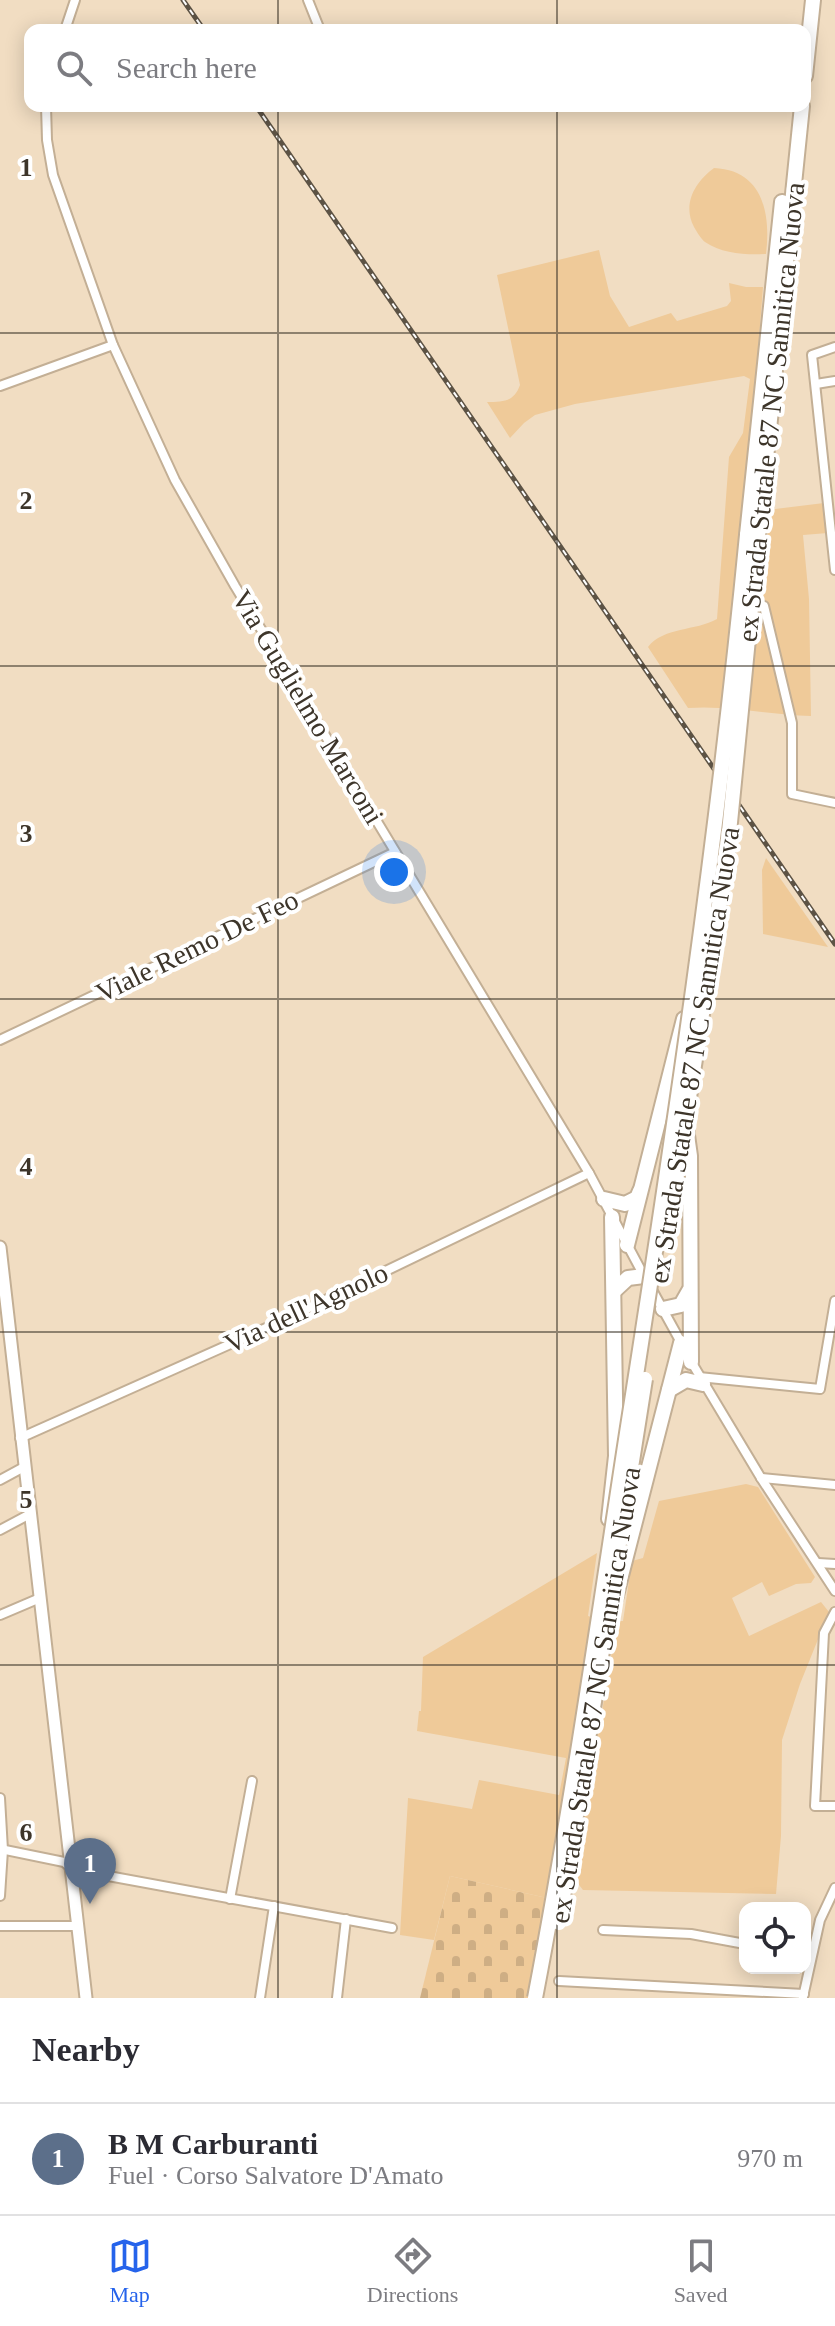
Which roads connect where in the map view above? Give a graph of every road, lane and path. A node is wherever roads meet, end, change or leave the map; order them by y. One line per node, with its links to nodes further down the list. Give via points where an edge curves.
1 (75, 0): 5 (street)
2 (308, 0): 6 (street)
3 (803, 0): 7 (highway)
4 (813, 0): 8 (highway)
5 (67, 24)
6 (318, 24)
7 (801, 24)
8 (810, 24)
9 (46, 112): 12 (street, Via Guglielmo Marconi, via 53,175)
10 (791, 112): 19 (highway, ex Strada Statale 87 NC Sannitica Nuova)
11 (801, 112): 19 (highway, ex Strada Statale 87 NC Sannitica Nuova)
12 (113, 345): 16 (street); 24 (street, Via Guglielmo Marconi, via 175,480)
13 (835, 347): 15 (street, via 812,355)
14 (835, 381): 15 (street)
15 (816, 384): 18 (street)
16 (0, 386)
17 (835, 462): 18 (street)
18 (824, 463): 20 (street)
19 (753, 536): 25 (highway, ex Strada Statale 87 NC Sannitica Nuova, bridge); 27 (highway, ex Strada Statale 87 NC Sannitica Nuova, bridge, via 727,853)
20 (834, 541): 21 (street)
21 (835, 570)
22 (764, 606): 23 (street, via 792,723 792,794)
23 (835, 803)
24 (395, 852): 26 (street, Viale Remo De Feo); 28 (street, Via Guglielmo Marconi)
25 (697, 976): 29 (highway, bridge); 50 (highway, ex Strada Statale 87 NC Sannitica Nuova, bridge)
26 (0, 1040)
27 (686, 1123): 35 (highway); 57 (highway, ex Strada Statale 87 NC Sannitica Nuova, bridge)
28 (589, 1173): 30 (street, Via Guglielmo Marconi); 43 (street, Via dell'Agnolo, via 284,1320)
29 (642, 1188): 30 (highway, via 630,1203); 32 (highway)
30 (604, 1199): 31 (street, Via Guglielmo Marconi)
31 (612, 1217): 32 (street, Via Guglielmo Marconi); 36 (highway)
32 (627, 1245): 34 (street, Via Guglielmo Marconi)
33 (0, 1247): 43 (street)
34 (644, 1276): 36 (highway, via 628,1278); 38 (street, Via Guglielmo Marconi)
35 (691, 1284): 38 (highway, via 681,1305); 40 (highway)
36 (614, 1291): 50 (highway, bridge, via 616,1456)
37 (835, 1303): 41 (street, via 820,1389)
38 (665, 1314): 39 (street, Via Guglielmo Marconi)
39 (681, 1343): 40 (street, Via Guglielmo Marconi); 42 (highway)
40 (691, 1362): 41 (street, Via Guglielmo Marconi)
41 (701, 1380): 42 (highway, via 686,1380); 45 (street, Via Guglielmo Marconi)
42 (669, 1390): 57 (highway, bridge)
43 (20, 1438): 44 (street)
44 (24, 1467): 46 (street); 48 (street)
45 (761, 1478): 47 (street); 51 (street, Via Guglielmo Marconi)
46 (0, 1480)
47 (835, 1485)
48 (30, 1514): 49 (street); 54 (street)
49 (0, 1530)
50 (609, 1548): 80 (highway, ex Strada Statale 87 NC Sannitica Nuova, bridge)
51 (818, 1563): 52 (street); 53 (street, Via Guglielmo Marconi)
52 (835, 1564)
53 (835, 1591)
54 (40, 1598): 56 (street); 62 (street)
55 (835, 1612): 60 (street, via 824,1633 815,1806)
56 (0, 1615)
57 (609, 1618): 81 (highway, ex Strada Statale 87 NC Sannitica Nuova, bridge)
58 (252, 1781): 65 (street)
59 (0, 1798): 61 (street)
60 (835, 1806)
61 (2, 1849): 62 (street); 64 (street)
62 (71, 1868): 65 (street); 69 (street)
63 (835, 1888): 72 (street)
64 (0, 1896)
65 (230, 1899): 66 (street)
66 (274, 1906): 67 (street); 78 (street)
67 (346, 1919): 70 (street); 79 (street)
68 (0, 1926): 69 (street)
69 (77, 1926): 77 (street)
70 (392, 1928)
71 (603, 1930): 73 (street, via 691,1934)
72 (811, 1942)
73 (739, 1943)
74 (807, 1974): 76 (street)
75 (559, 1981): 76 (street)
76 (804, 1996)
77 (86, 1998)
78 (260, 1998)
79 (337, 1998)
80 (535, 1998)
81 (544, 1998)

